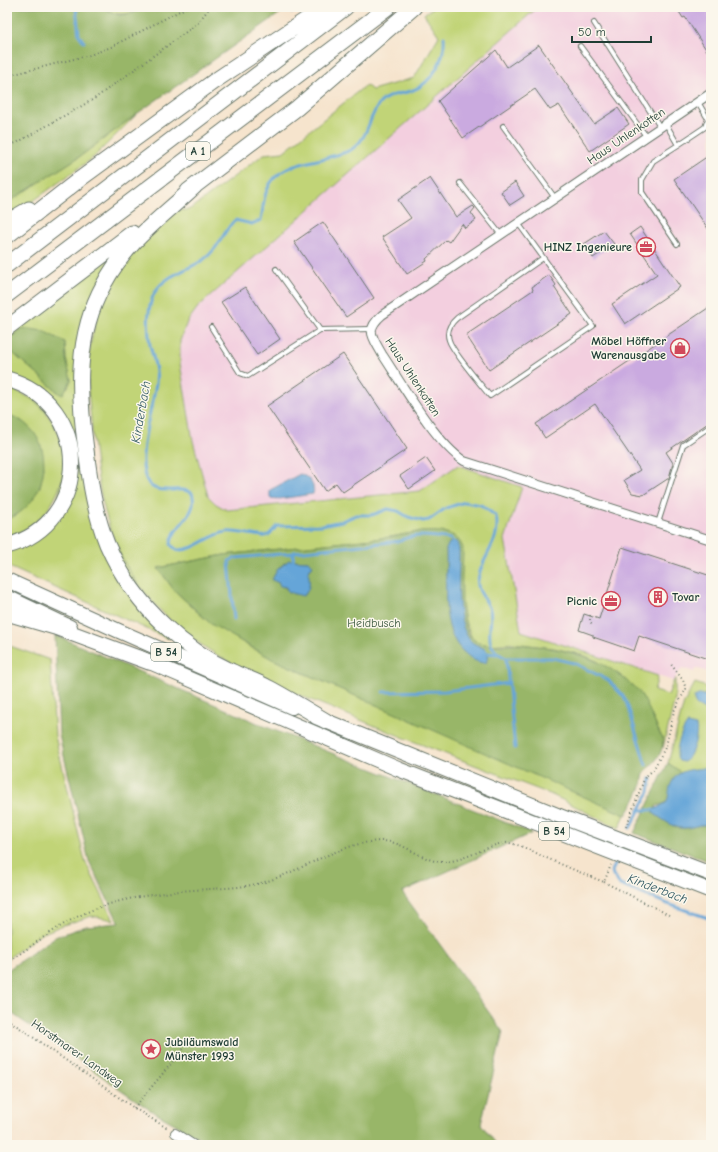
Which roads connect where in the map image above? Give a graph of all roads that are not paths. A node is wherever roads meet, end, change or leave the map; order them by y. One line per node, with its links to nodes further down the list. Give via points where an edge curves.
1 (325, 7): 13 (highway, via 213,82)
2 (346, 7): 23 (highway, A 1)
3 (388, 7): 25 (highway, A 1)
4 (414, 7): 15 (highway, via 297,108)
5 (594, 23): 9 (lane)
6 (580, 46): 11 (lane)
7 (711, 93): 8 (street, Haus Uhlenkotten)
8 (698, 102): 9 (street, Haus Uhlenkotten); 12 (lane, via 708,119 707,123)
9 (663, 125): 11 (street, Haus Uhlenkotten); 12 (lane)
10 (503, 126): 16 (lane)
11 (646, 136): 16 (street, Haus Uhlenkotten)
12 (678, 145): 21 (lane, via 653,162 642,180 642,192)
13 (80, 179): 17 (highway); 20 (highway)
14 (460, 183): 19 (lane)
15 (195, 186): 27 (highway); 39 (highway, via 144,230 124,253 103,284 90,316 82,348 80,384 82,423 94,503 115,561 139,597 163,624 178,638 214,662 269,688)
16 (555, 198): 18 (street, Haus Uhlenkotten)
17 (7, 222)
18 (518, 223): 19 (street, Haus Uhlenkotten); 22 (lane)
19 (501, 235): 28 (street, Haus Uhlenkotten, via 382,315 373,323)
20 (7, 236)
21 (677, 244)
22 (543, 258): 22 (lane, via 593,326 490,396 451,344 448,333 450,327 457,318)
23 (7, 265)
24 (276, 269): 29 (lane)
25 (7, 295)
26 (211, 327): 29 (lane, via 240,373 248,376)
27 (7, 328)
28 (372, 329): 29 (lane); 32 (street, Haus Uhlenkotten, via 382,354 436,433 459,457)
29 (320, 330)
30 (7, 379): 34 (highway, via 30,389 57,414 68,434 72,462 70,481 64,499 53,516 34,534)
31 (711, 426): 32 (lane, via 683,444)
32 (658, 523): 33 (street, Haus Uhlenkotten)
33 (711, 540)
34 (7, 546)
35 (7, 580): 39 (highway, B 54)
36 (7, 597): 38 (highway, B 54)
37 (7, 613): 38 (highway)
38 (149, 662): 41 (highway, B 54, via 398,769)
39 (326, 721): 40 (highway, B 54, via 562,817)
40 (711, 874)
41 (711, 891)
42 (175, 1133): 43 (street)
43 (194, 1145)

